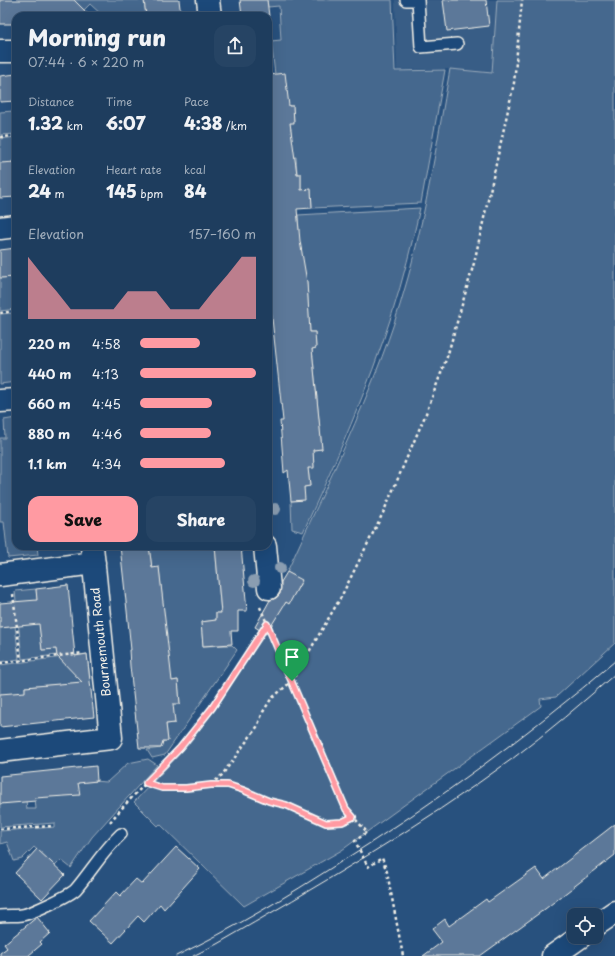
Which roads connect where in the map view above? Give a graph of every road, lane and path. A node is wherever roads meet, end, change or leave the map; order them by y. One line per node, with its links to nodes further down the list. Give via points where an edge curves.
1 (208, 0): 4 (street)
2 (406, 0): 5 (lane, via 418,0 421,47)
3 (522, 0): 24 (path, via 514,83 502,141 474,263 447,357 425,416 383,513 341,597)
4 (210, 12)
5 (457, 44)
6 (0, 51): 7 (street)
7 (12, 51)
8 (12, 136): 9 (path)
9 (0, 137)
10 (12, 226): 11 (street)
11 (0, 228)
12 (12, 312): 13 (path)
13 (0, 313)
14 (12, 400): 15 (street)
15 (0, 401)
16 (264, 550): 19 (street)
17 (93, 555): 18 (street); 25 (street, Bournemouth Road, via 111,738)
18 (6, 581): 22 (path)
19 (269, 588): 20 (path, via 260,605)
20 (267, 624): 24 (path); 26 (path, via 212,708 180,748)
21 (90, 652): 22 (path)
22 (21, 661): 23 (path)
23 (0, 663)
24 (292, 681): 27 (path, via 271,699 244,745 222,775); 28 (path, via 346,809)
25 (0, 751)
26 (146, 783): 27 (path, via 162,788); 30 (path, via 130,797)
27 (211, 785): 28 (path, via 228,785 286,805 326,823 342,822)
28 (353, 817): 37 (path, via 367,832 355,841 368,867 382,858)
29 (54, 826): 31 (path)
30 (106, 827)
31 (0, 829)
32 (121, 834): 34 (lane, via 76,890 62,900 23,915)
33 (615, 912): 35 (street)
34 (0, 916)
35 (603, 920)
36 (570, 944): 38 (street)
37 (403, 956)
38 (553, 956)

